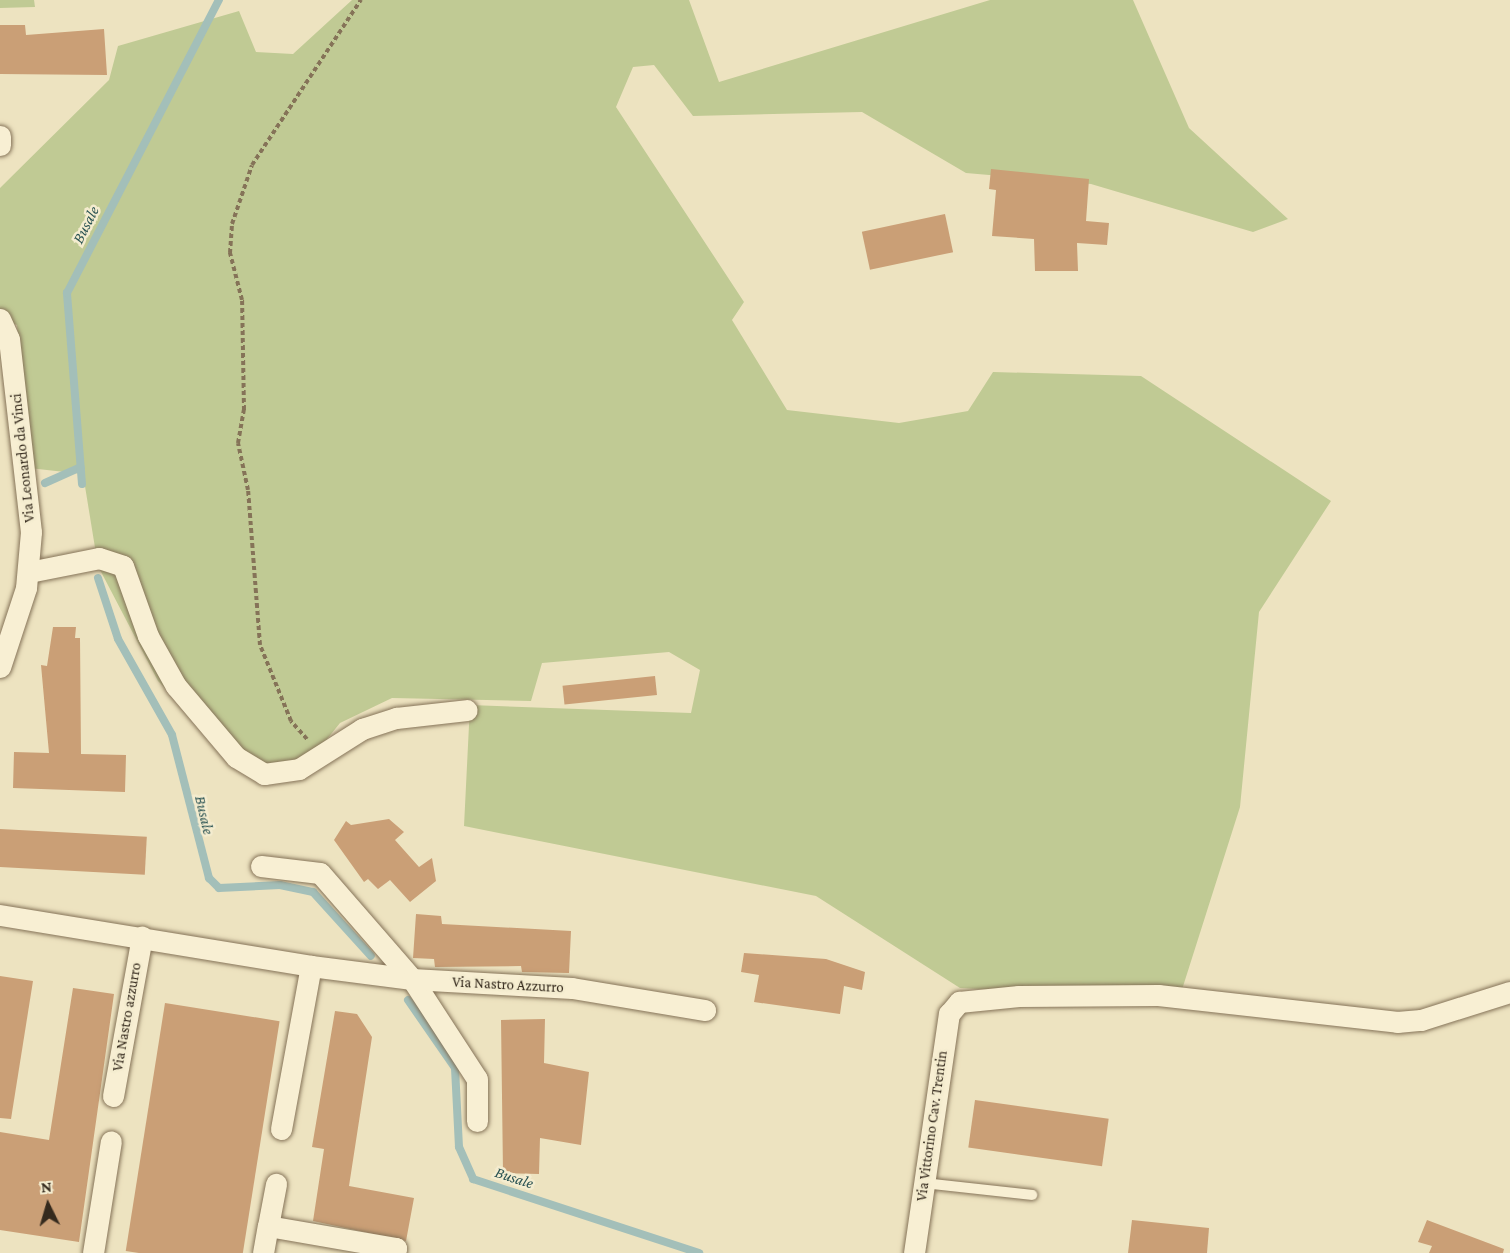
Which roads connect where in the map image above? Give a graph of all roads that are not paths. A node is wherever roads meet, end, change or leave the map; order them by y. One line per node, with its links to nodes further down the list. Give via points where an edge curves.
1 (0, 136): 2 (street)
2 (0, 145)
3 (0, 319): 4 (street, Via Leonardo da Vinci, via 9,339 28,474)
4 (29, 572): 5 (street, Via Leonardo da Vinci); 6 (street, via 99,558 129,572 160,660 199,718 253,770 276,775 299,770 362,729 425,713)
5 (0, 667)
6 (467, 710)
7 (261, 866): 11 (street, via 320,873)
8 (0, 915): 9 (street, Via Nastro Azzurro)
9 (142, 937): 10 (street, Via Nastro Azzurro); 14 (street, Via Nastro azzurro)
10 (311, 966): 11 (street, Via Nastro Azzurro); 16 (street)
11 (412, 979): 13 (street, Via Nastro Azzurro, via 572,988); 15 (street, via 477,1078)
12 (1510, 992): 18 (street, Via Vittorino Cav. Trentin, via 1397,1022 1158,995 1019,996 959,1002 949,1014)
13 (705, 1010)
14 (113, 1096)
15 (477, 1121)
16 (281, 1129)
17 (111, 1141): 22 (street)
18 (924, 1183): 20 (lane); 25 (street, Via Vittorino Cav. Trentin)
19 (276, 1184): 21 (street)
20 (1032, 1195)
21 (268, 1226): 23 (street); 24 (street, via 396,1248)
22 (93, 1253)
23 (263, 1253)
24 (395, 1253)
25 (914, 1253)

